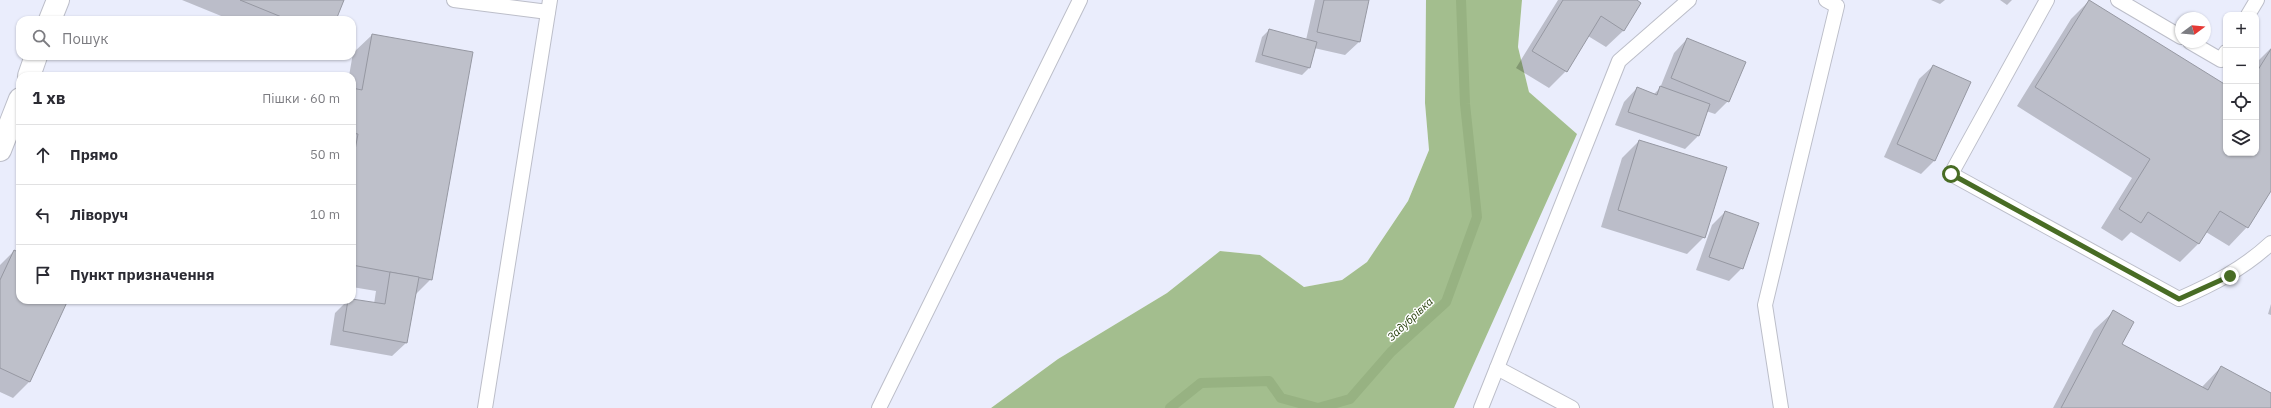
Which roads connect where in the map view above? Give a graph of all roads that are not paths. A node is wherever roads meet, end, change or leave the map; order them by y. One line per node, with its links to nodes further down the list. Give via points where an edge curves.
1 (58, 0): 11 (street)
2 (454, 0): 9 (lane)
3 (1080, 0): 22 (lane)
4 (1689, 0): 20 (lane, via 1619,61)
5 (2047, 0): 19 (lane, via 1951,174 2179,299 2230,276 2252,261)
6 (2118, 0): 12 (lane)
7 (2257, 0): 10 (lane)
8 (1834, 2): 25 (lane, via 1765,305)
9 (549, 6): 21 (lane)
10 (2250, 12)
11 (52, 16)
12 (2175, 33)
13 (2200, 48): 14 (lane, via 2221,60)
14 (2223, 57)
15 (35, 60): 16 (street)
16 (30, 72)
17 (16, 109): 18 (street)
18 (0, 150)
19 (2271, 243)
20 (1497, 368): 23 (lane); 24 (lane)
21 (485, 408)
22 (879, 408)
23 (1481, 408)
24 (1572, 408)
25 (1781, 408)

